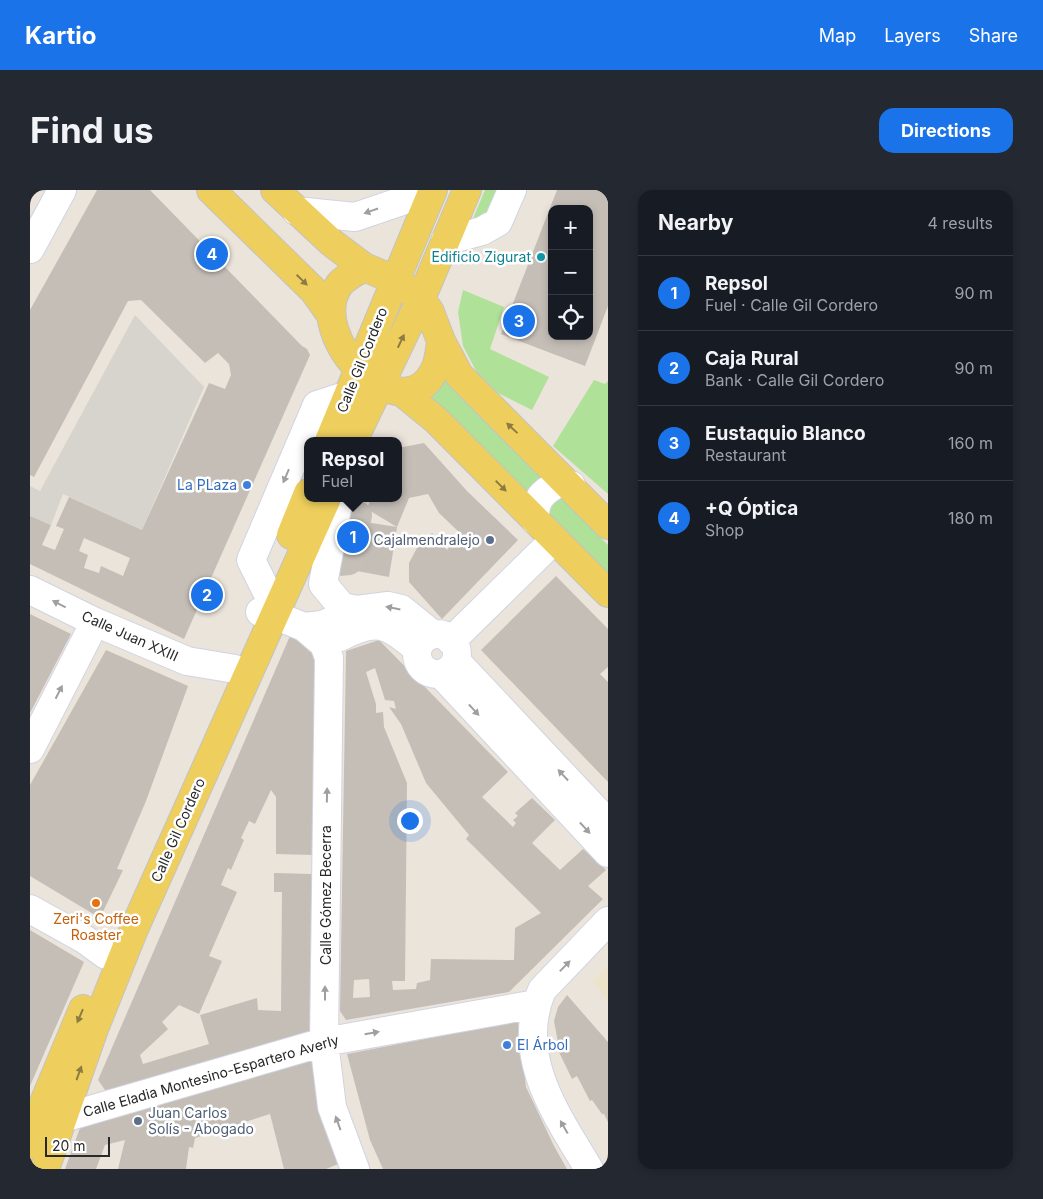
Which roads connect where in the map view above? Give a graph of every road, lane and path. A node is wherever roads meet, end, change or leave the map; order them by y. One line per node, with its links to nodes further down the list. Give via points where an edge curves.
1 (62, 190): 9 (street)
2 (211, 190): 15 (main road, one-way to 15, via 314,291)
3 (275, 190): 8 (main road)
4 (414, 190): 8 (street, one-way to 8, via 402,200 355,216)
5 (433, 190): 13 (main road, Calle Gil Cordero)
6 (467, 190): 10 (main road, Calle Gil Cordero)
7 (512, 190): 10 (street, via 498,222 482,232)
8 (296, 211): 12 (main road)
9 (38, 214): 11 (street)
10 (445, 241): 14 (main road, Calle Gil Cordero)
11 (30, 249)
12 (364, 268): 13 (main road); 15 (main road, via 339,286)
13 (395, 280): 14 (main road); 17 (main road, Calle Gil Cordero)
14 (421, 298): 16 (main road); 18 (main road, Calle Gil Cordero, one-way to 14)
15 (331, 315): 17 (main road, via 338,342)
16 (441, 341): 18 (main road, via 435,371 417,390); 22 (main road, one-way to 16, via 459,375)
17 (357, 369): 18 (main road); 19 (main road, Calle Gil Cordero)
18 (392, 389): 21 (main road, Calle Gil Cordero); 26 (main road, one-way to 26, via 436,420)
19 (348, 395): 20 (main road, Calle Gil Cordero); 33 (street, one-way to 33, via 317,405 251,560)
20 (331, 437)
21 (356, 437)
22 (571, 486): 26 (street, via 559,483 538,498); 27 (main road)
23 (305, 502): 33 (main road, Calle Gil Cordero)
24 (325, 502): 29 (main road, Calle Gil Cordero)
25 (338, 502): 30 (street)
26 (535, 520): 28 (main road)
27 (608, 525)
28 (554, 540): 32 (main road); 37 (street)
29 (293, 576): 30 (street); 33 (main road, Calle Gil Cordero)
30 (323, 584): 34 (street, via 342,607)
31 (30, 590): 35 (street, Calle Juan XXIII, one-way to 31)
32 (608, 593)
33 (267, 607): 36 (street); 39 (main road, Calle Gil Cordero); 48 (main road, Calle Gil Cordero, one-way to 33, via 94,1029)
34 (357, 610): 36 (street, via 322,625); 37 (street, one-way to 34, via 401,610 388,606)
35 (95, 622): 39 (street, Calle Juan XXIII, via 187,661); 40 (street, one-way to 35)
36 (304, 627): 38 (street, via 324,644)
37 (439, 652): 38 (street, via 385,626 369,626 340,637 332,647); 41 (street, one-way to 37); 42 (street, one-way to 42)
38 (330, 658): 47 (street, Calle Gómez Becerra, one-way to 38)
39 (235, 669): 45 (main road, Calle Gil Cordero)
40 (32, 739)
41 (608, 823)
42 (608, 852)
43 (30, 909): 45 (street)
44 (608, 921): 46 (street, one-way to 44, via 542,990)
45 (106, 955): 49 (main road, Calle Gil Cordero, one-way to 49, via 45,1100)
46 (536, 1004): 47 (street, Calle Eladia Montesino-Espartero Averly, one-way to 46); 52 (street, one-way to 46, via 547,1097 538,1072 531,1029)
47 (324, 1042): 48 (street, Calle Eladia Montesino-Espartero Averly); 51 (street, Calle Gómez Becerra, one-way to 47, via 332,1107)
48 (63, 1118): 50 (main road, Calle Gil Cordero)
49 (30, 1145)
50 (45, 1169)
51 (355, 1169)
52 (589, 1169)

